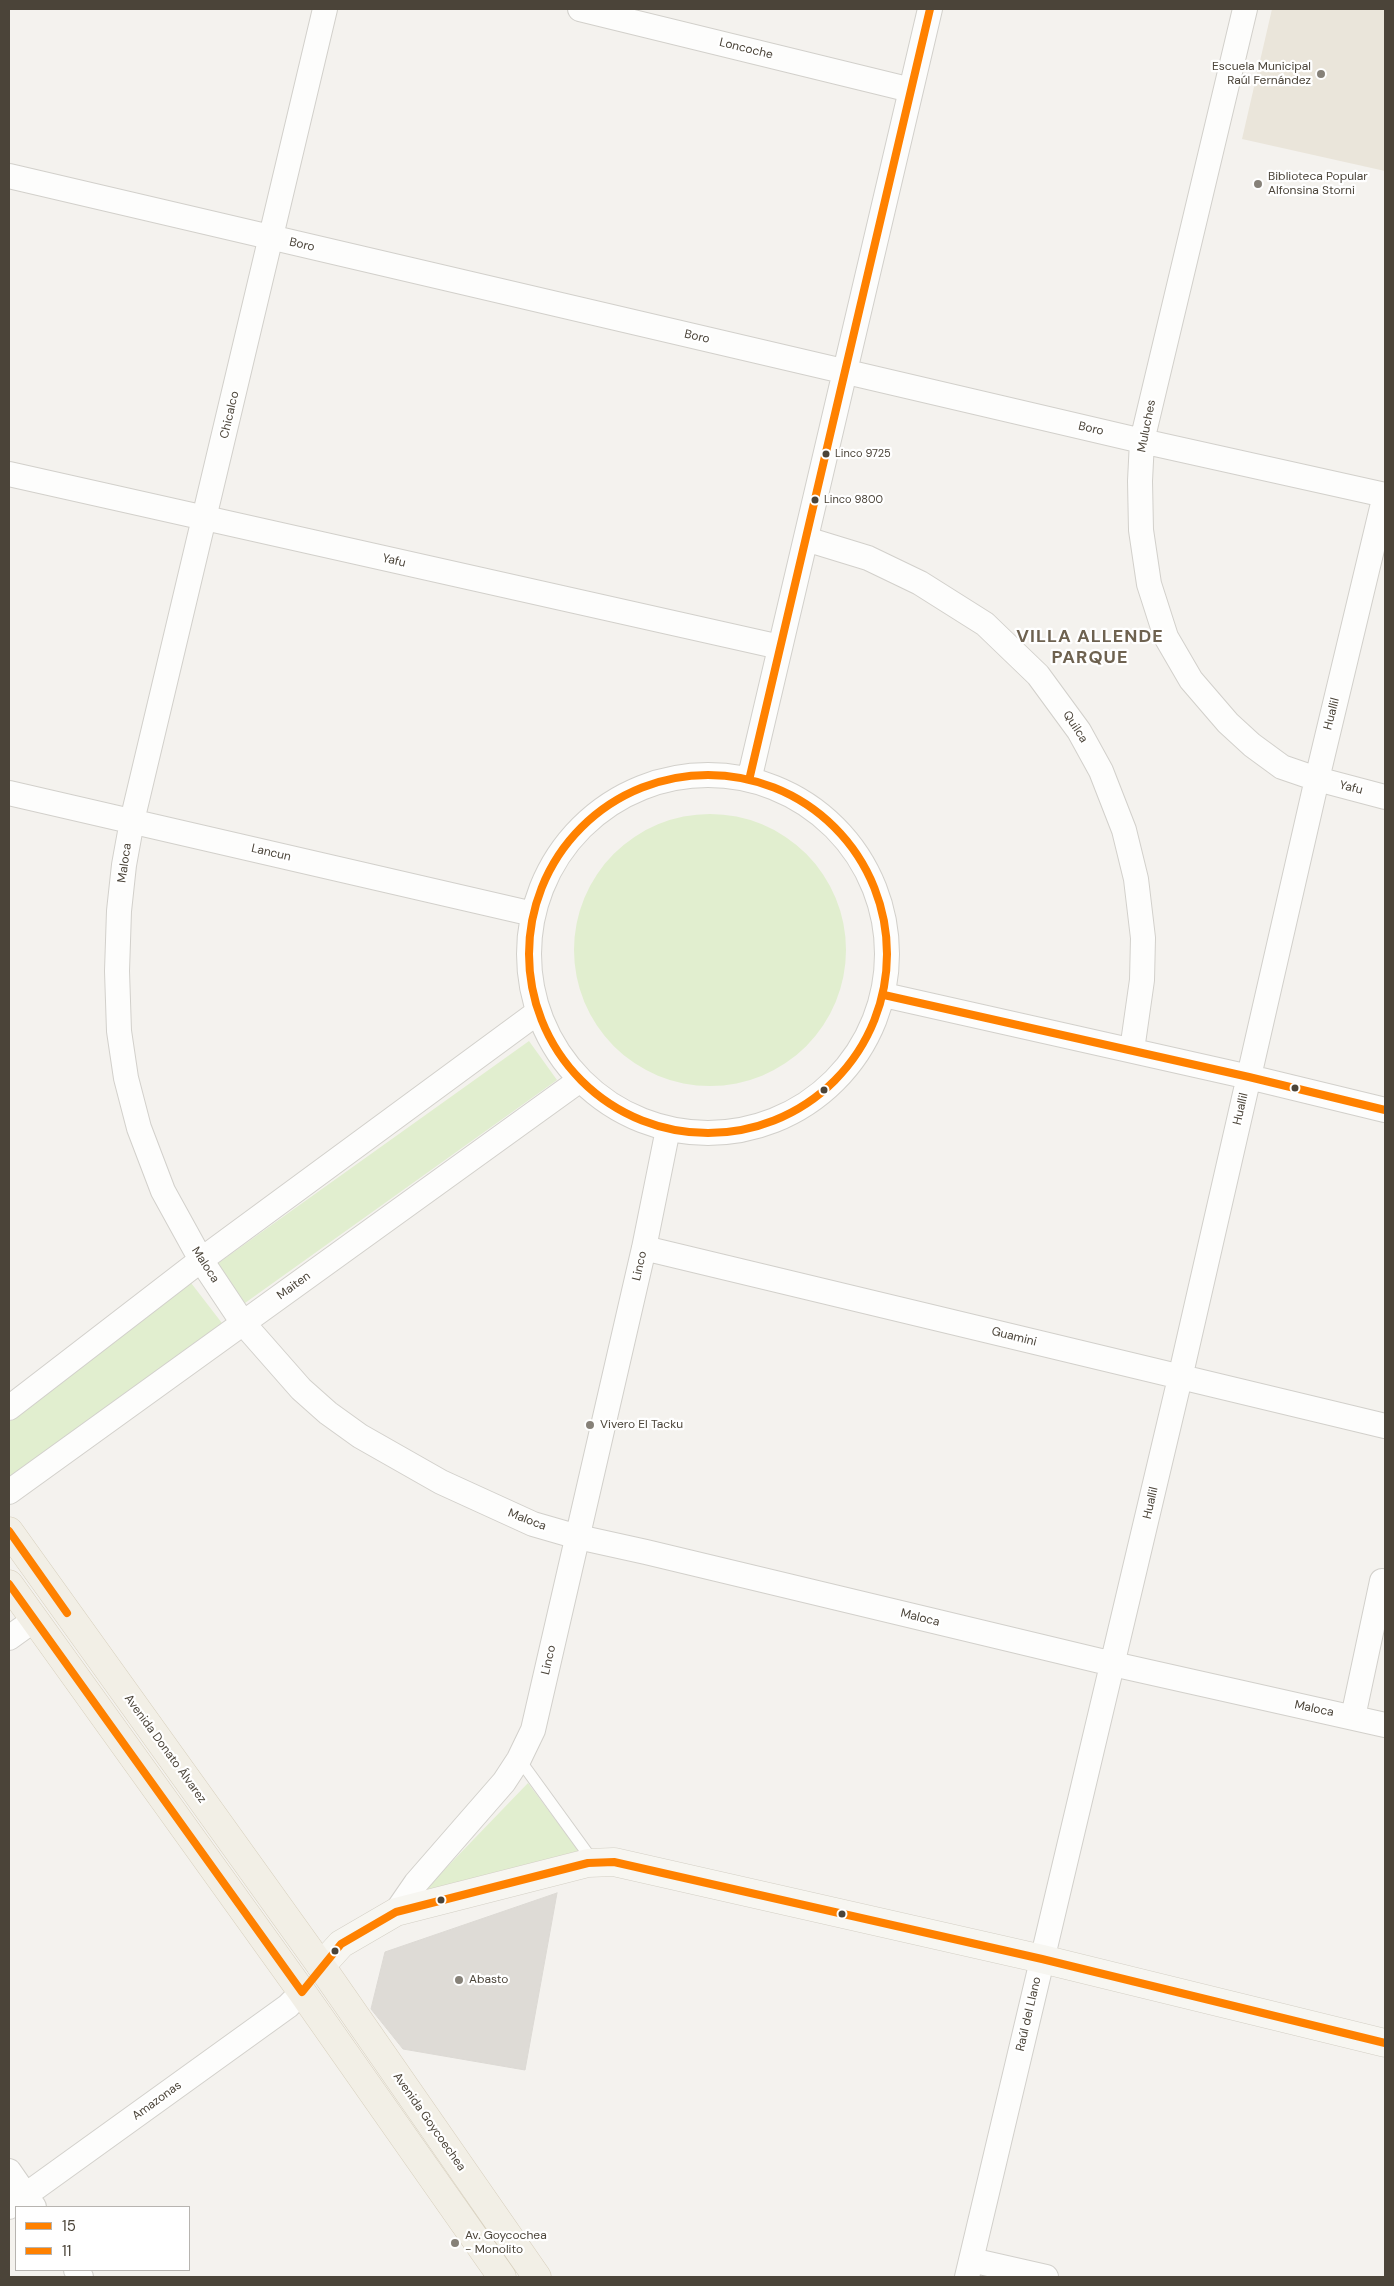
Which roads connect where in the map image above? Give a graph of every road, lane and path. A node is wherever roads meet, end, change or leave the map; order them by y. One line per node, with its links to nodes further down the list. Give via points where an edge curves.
1 (325, 9): 7 (street, Chicalco)
2 (580, 9): 5 (street, Loncoche)
3 (930, 9): 5 (street)
4 (1245, 9): 9 (street, Muluches)
5 (911, 90): 8 (street)
6 (9, 176): 7 (street, Boro)
7 (271, 238): 8 (street, Boro); 12 (street, Chicalco)
8 (845, 372): 9 (street, Boro); 13 (street)
9 (1142, 441): 11 (street, Boro); 16 (street, Muluches, via 1141,530 1149,584 1166,637 1191,680 1228,723 1282,767)
10 (9, 474): 12 (street, Yafu)
11 (1385, 495): 16 (street, Huallil)
12 (206, 518): 14 (street, Yafu); 19 (street, Chicalco)
13 (806, 538): 14 (street); 23 (street, Quilca, via 877,562 920,583 985,624 1038,675 1079,731 1101,771 1124,830 1136,878 1143,938 1142,980)
14 (780, 647): 15 (street)
15 (750, 776): 20 (street, via 697,774 652,783 610,803 575,833 564,848 548,871); 21 (street, via 789,793 829,820 860,856 881,900 889,947)
16 (1317, 779): 18 (street, Yafu); 24 (street, Huallil)
17 (9, 794): 19 (street, Lancun)
18 (1385, 796)
19 (132, 821): 20 (street, Lancun); 29 (street, Maloca, via 119,911 119,1031 139,1128 163,1191)
20 (532, 914): 22 (street, via 528,947 530,980)
21 (884, 995): 23 (street); 27 (street, via 870,1033 848,1067 819,1095 784,1117 746,1129 705,1133)
22 (538, 1012): 25 (street, via 555,1048); 29 (street)
23 (1132, 1050): 24 (street)
24 (1249, 1077): 26 (street); 31 (street, Huallil)
25 (580, 1080): 27 (street, via 606,1101 634,1117); 30 (street, Maiten)
26 (1385, 1110)
27 (668, 1129): 28 (street, Linco)
28 (644, 1248): 31 (street, Guamini); 36 (street, Linco)
29 (201, 1260): 30 (street, Maloca); 32 (street)
30 (243, 1323): 34 (street, Maiten); 36 (street, Maloca, via 301,1389 360,1436 441,1482 496,1508 533,1524)
31 (1180, 1378): 33 (street, Guamini); 41 (street, Huallil)
32 (9, 1408)
33 (1385, 1426)
34 (9, 1492)
35 (9, 1531): 48 (main road, Avenida Donato Álvarez)
36 (578, 1537): 41 (street, Maloca); 44 (street, Linco, via 533,1730)
37 (1382, 1581): 42 (street)
38 (9, 1584): 39 (main road)
39 (34, 1620): 40 (street); 49 (main road)
40 (9, 1638)
41 (1113, 1664): 42 (street, Maloca); 47 (street, Raúl del Llano)
42 (1353, 1717): 43 (street, Maloca)
43 (1385, 1725)
44 (519, 1759): 45 (lane); 46 (street, Linco, via 504,1782 408,1892)
45 (594, 1862): 46 (main road); 47 (main road, via 642,1867)
46 (396, 1912): 48 (main road, via 341,1944)
47 (1042, 1959): 50 (main road); 53 (street, Raúl del Llano)
48 (321, 1966): 55 (main road, Avenida Goycoechea)
49 (302, 1992): 52 (street, Amazonas, via 288,2006); 54 (main road)
50 (1385, 2043)
51 (9, 2172): 52 (street)
52 (23, 2203)
53 (969, 2269): 56 (street)
54 (502, 2277)
55 (537, 2277)
56 (1046, 2277)

